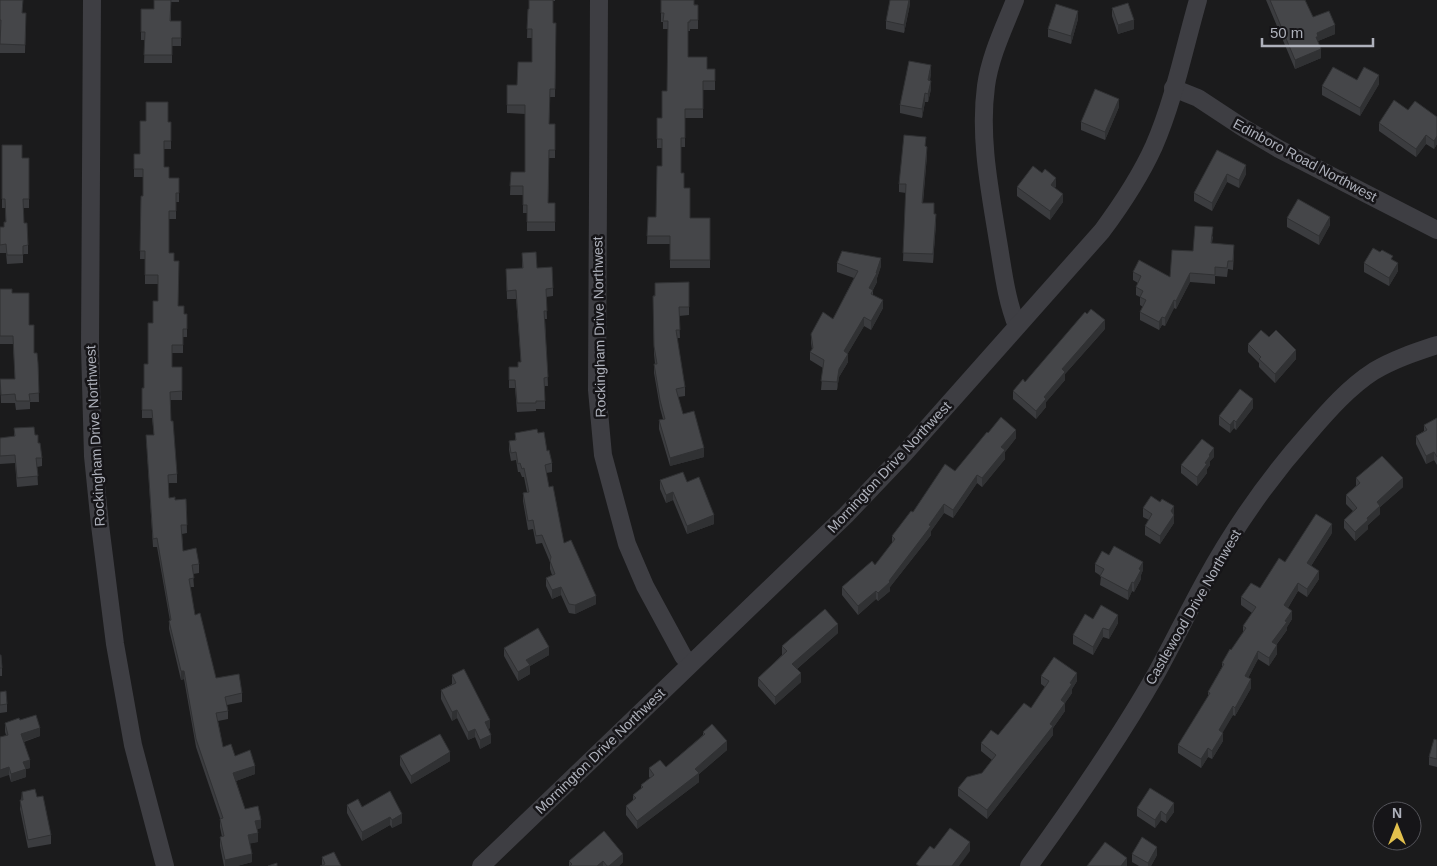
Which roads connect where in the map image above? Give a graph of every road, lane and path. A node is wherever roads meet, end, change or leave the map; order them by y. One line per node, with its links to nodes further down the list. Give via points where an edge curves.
1 (92, 0): 10 (street, Rockingham Drive Northwest, via 90,347 94,456 115,644 133,745)
2 (600, 0): 9 (street, Rockingham Drive Northwest, via 597,390 603,454 627,544 645,586)
3 (1015, 0): 7 (street, via 991,62 984,109 989,187 1009,307)
4 (1198, 0): 5 (street, Mornington Drive Northwest)
5 (1173, 88): 6 (street, Edinboro Road Northwest, via 1198,98 1279,149); 7 (street, Mornington Drive Northwest, via 1154,146 1124,201)
6 (1437, 230)
7 (1017, 326): 9 (street, Mornington Drive Northwest, via 846,515)
8 (1437, 345): 12 (street, Castlewood Drive Northwest, via 1404,356 1354,386 1293,451 1223,551 1156,674)
9 (690, 664): 11 (street, Mornington Drive Northwest)
10 (165, 866)
11 (481, 866)
12 (1029, 866)

